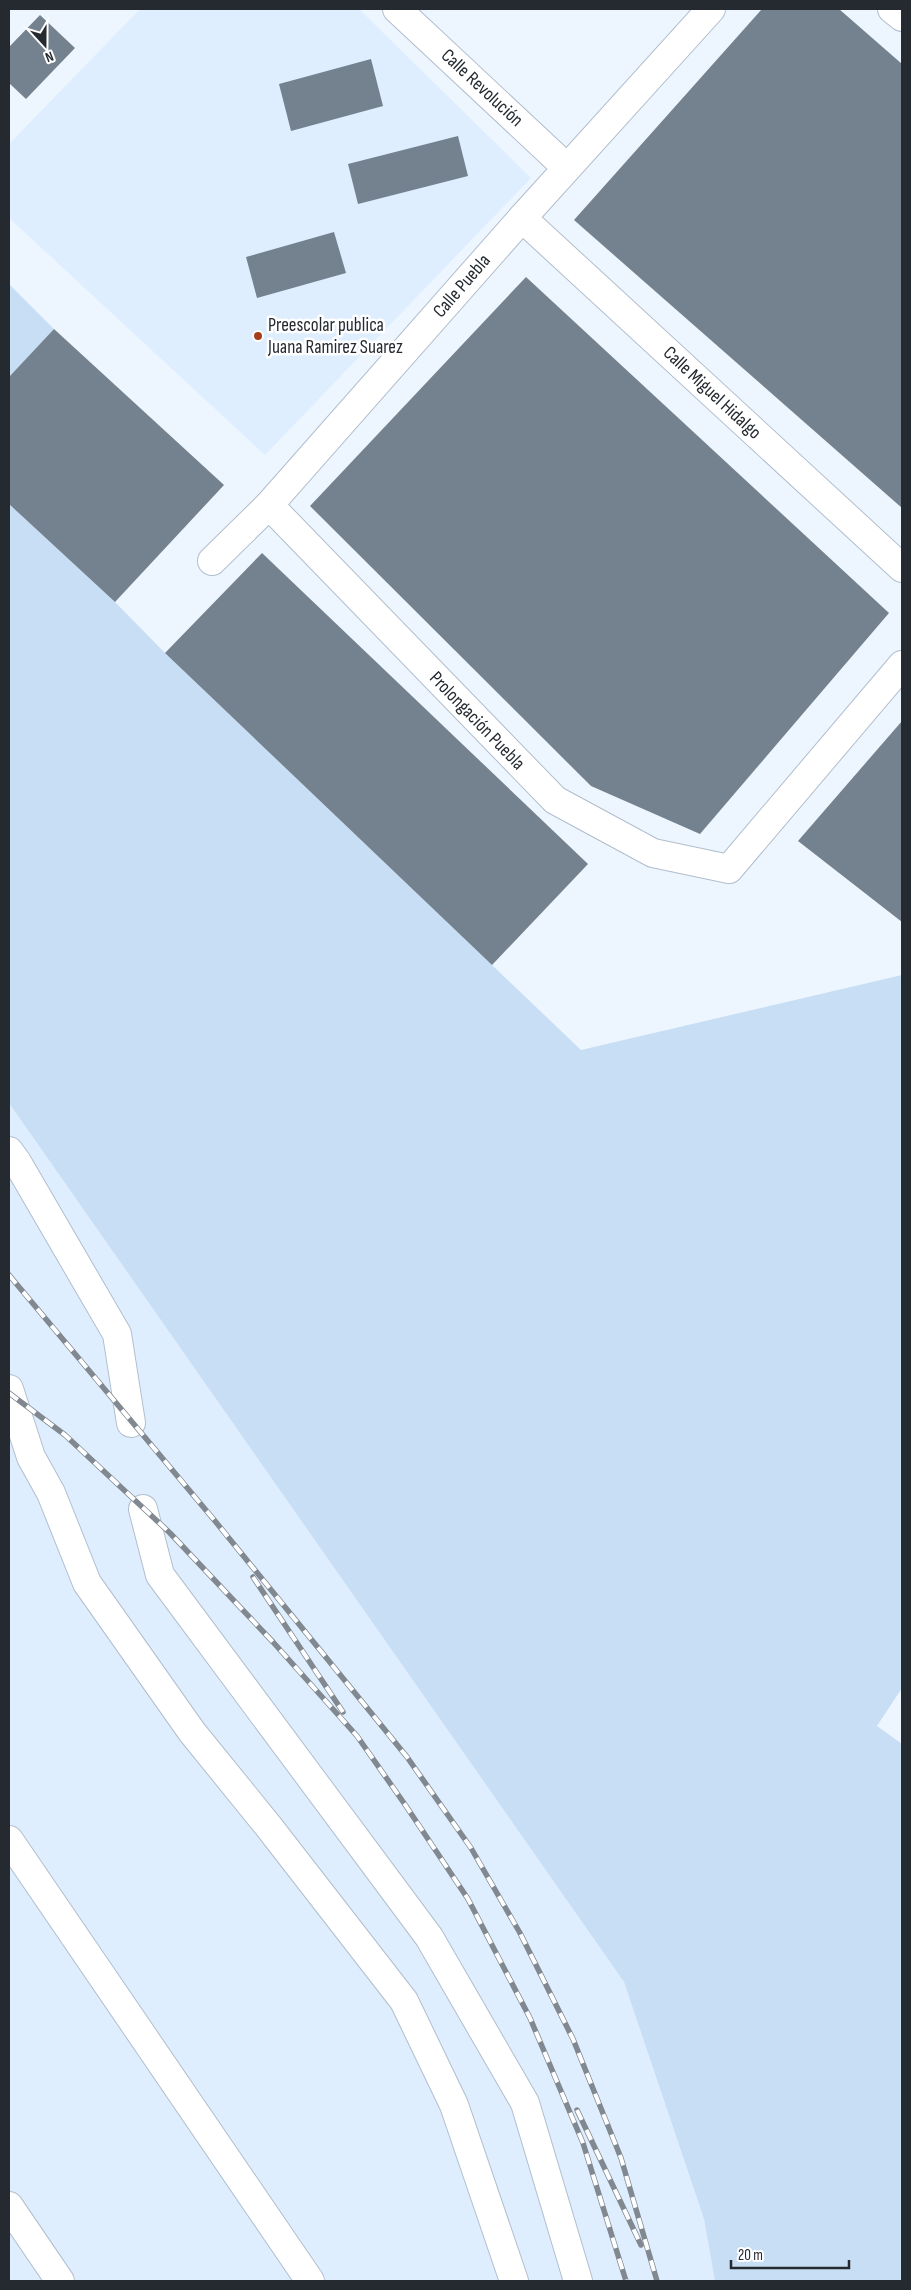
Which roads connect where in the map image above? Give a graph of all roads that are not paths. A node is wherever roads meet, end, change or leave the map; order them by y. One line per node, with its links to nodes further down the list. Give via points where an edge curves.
1 (397, 9): 5 (street, Calle Revolución)
2 (711, 9): 5 (street, Calle Puebla)
3 (892, 9): 4 (street)
4 (902, 17)
5 (567, 168): 6 (street, Calle Puebla)
6 (522, 218): 7 (street, Calle Puebla); 9 (street, Calle Miguel Hidalgo)
7 (269, 505): 8 (street, Calle Puebla); 10 (street, Prolongación Puebla, via 555,800 654,853 729,869)
8 (212, 561)
9 (902, 568)
10 (902, 665)
11 (9, 1151): 13 (street, via 117,1334)
12 (9, 1389): 14 (street)
13 (131, 1423)
14 (20, 1459): 20 (street, via 50,1493 87,1584 192,1732 404,2001 454,2105)
15 (143, 1509): 21 (street, via 160,1575 429,1937 525,2103)
16 (9, 1840): 19 (street)
17 (9, 2206): 18 (street)
18 (60, 2281)
19 (310, 2281)
20 (514, 2281)
21 (578, 2281)

